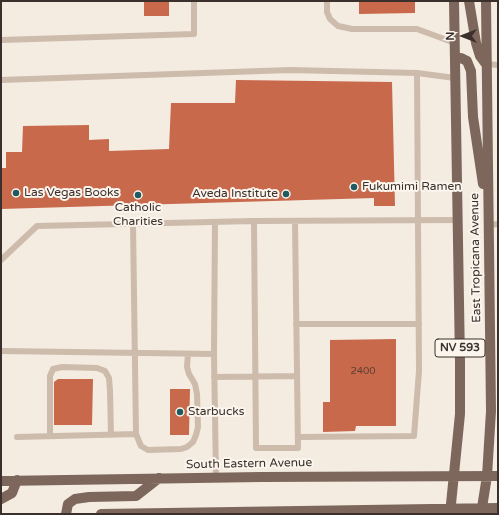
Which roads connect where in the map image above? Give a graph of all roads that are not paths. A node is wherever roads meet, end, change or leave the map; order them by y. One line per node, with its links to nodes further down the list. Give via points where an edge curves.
1 (194, 1): 6 (lane, via 194,34)
2 (327, 1): 7 (lane, via 330,19 338,26 352,29 417,29)
3 (454, 1): 7 (main road, East Tropicana Avenue / NV 593)
4 (469, 1): 9 (main road, via 476,44)
5 (486, 1): 9 (main road, East Tropicana Avenue / NV 593)
6 (1, 40)
7 (455, 44): 8 (main road, East Tropicana Avenue / NV 593)
8 (455, 59): 12 (main road, East Tropicana Avenue / NV 593); 14 (main road, via 467,61 470,71 481,178)
9 (486, 64): 10 (lane); 14 (main road, East Tropicana Avenue / NV 593)
10 (498, 65)
11 (417, 73): 12 (lane); 13 (lane, via 290,70); 15 (lane)
12 (455, 78): 16 (main road, East Tropicana Avenue / NV 593)
13 (1, 80)
14 (488, 203): 21 (main road, East Tropicana Avenue / NV 593)
15 (418, 220): 16 (lane); 18 (lane); 24 (lane)
16 (458, 220): 39 (main road, East Tropicana Avenue / NV 593, via 460,414)
17 (254, 221): 18 (lane); 19 (lane); 32 (lane)
18 (295, 221): 23 (lane)
19 (215, 222): 20 (lane); 29 (lane)
20 (133, 224): 22 (lane, via 38,226); 27 (lane)
21 (494, 224): 25 (main road, East Tropicana Avenue / NV 593)
22 (1, 260)
23 (296, 324): 24 (lane); 30 (lane)
24 (419, 324): 38 (lane, via 419,371 414,436)
25 (494, 334): 33 (main road, East Tropicana Avenue / NV 593)
26 (1, 351): 27 (lane)
27 (136, 353): 28 (lane); 34 (lane)
28 (188, 354): 29 (lane); 34 (lane, via 189,374 197,394 198,427 193,442 181,449 148,450 141,446)
29 (214, 354): 31 (lane)
30 (297, 376): 32 (lane); 38 (lane)
31 (214, 377): 32 (lane); 43 (lane)
32 (255, 377): 38 (lane, via 256,448 298,448)
33 (494, 411): 40 (main road, East Tropicana Avenue / NV 593)
34 (136, 434): 35 (lane)
35 (111, 435): 37 (lane); 37 (lane, via 109,378 105,371 97,368 62,367 54,369 50,376)
36 (17, 436): 37 (lane)
37 (50, 436)
38 (298, 436)
39 (453, 476): 40 (main road, South Eastern Avenue); 43 (main road, South Eastern Avenue); 48 (main road, East Tropicana Avenue / NV 593)
40 (487, 476): 41 (main road, South Eastern Avenue); 49 (main road, East Tropicana Avenue / NV 593)
41 (498, 476)
42 (159, 478): 43 (main road, South Eastern Avenue); 44 (main road, South Eastern Avenue); 51 (main road, via 136,496 75,499 68,504)
43 (216, 478)
44 (17, 480): 45 (main road, South Eastern Avenue); 46 (main road, via 12,493)
45 (1, 481)
46 (1, 499)
47 (498, 508): 49 (main road)
48 (450, 511): 49 (main road); 50 (main road)
49 (482, 511)
50 (264, 513): 52 (main road)
51 (66, 514)
52 (101, 514)

